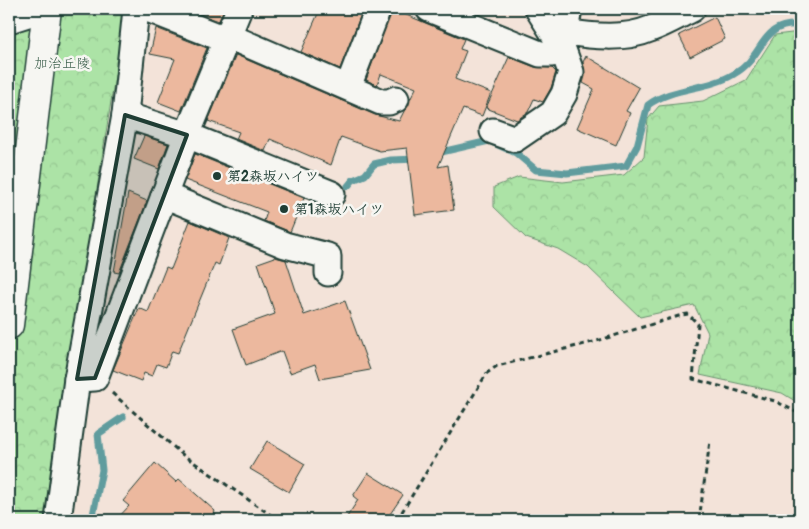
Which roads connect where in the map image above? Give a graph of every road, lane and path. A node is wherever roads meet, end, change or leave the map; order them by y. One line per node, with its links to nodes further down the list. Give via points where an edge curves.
1 (43, 9): 10 (street)
2 (47, 9): 21 (highway)
3 (136, 9): 15 (street)
4 (148, 9): 12 (street, via 214,35)
5 (239, 9): 12 (street)
6 (378, 9): 13 (street)
7 (430, 9): 11 (street, via 540,54 552,54)
8 (538, 9): 11 (street)
9 (692, 9): 11 (street, via 636,33 591,36)
10 (9, 20)
11 (566, 29): 16 (street, via 571,72 553,113 515,139)
12 (228, 36): 13 (street); 17 (street)
13 (348, 87): 14 (street, via 381,102)
14 (396, 99)
15 (125, 115): 17 (street); 22 (street)
16 (493, 131)
17 (187, 135): 18 (street); 19 (street)
18 (332, 194)
19 (164, 195): 20 (street, via 284,245 328,256); 22 (street)
20 (328, 273)
21 (9, 325)
22 (86, 379): 25 (street); 26 (path, via 183,455)
23 (800, 414): 27 (path, via 776,401 693,379 698,324 688,314 682,315 497,366 487,373)
24 (710, 441): 28 (path)
25 (58, 520)
26 (278, 520)
27 (397, 520)
28 (699, 520)

